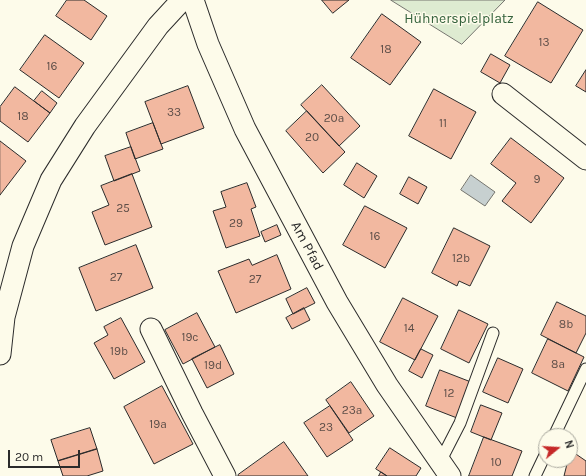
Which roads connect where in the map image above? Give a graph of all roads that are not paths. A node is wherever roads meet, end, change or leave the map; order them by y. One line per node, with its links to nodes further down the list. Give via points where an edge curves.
1 (182, 0): 7 (street, via 158,26 85,126 51,180 23,246 4,317)
2 (193, 0): 10 (street, Am Pfad, via 208,44 245,129 337,302 387,385)
3 (503, 94): 4 (street)
4 (586, 159)
5 (151, 329): 11 (street)
6 (493, 333): 10 (lane)
7 (0, 354)
8 (586, 369): 9 (lane)
9 (558, 428)
10 (445, 469)
11 (225, 476)

